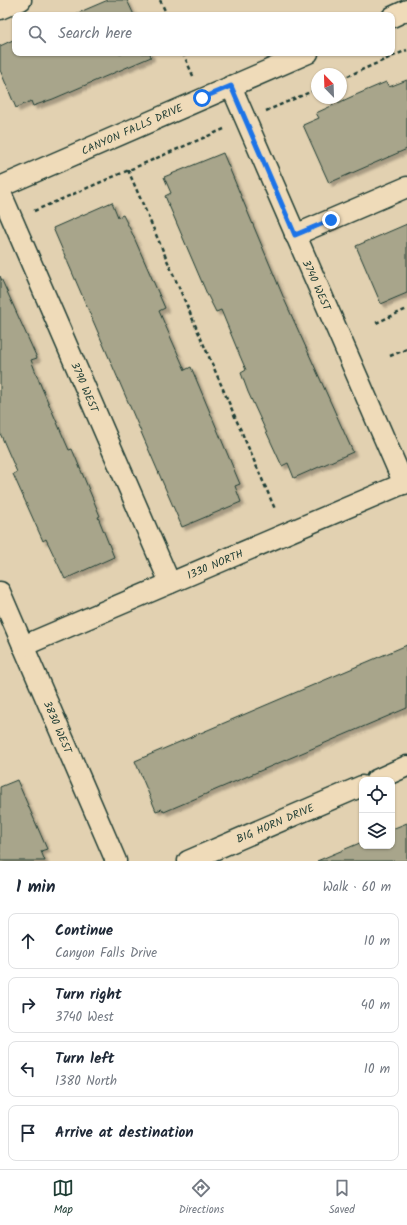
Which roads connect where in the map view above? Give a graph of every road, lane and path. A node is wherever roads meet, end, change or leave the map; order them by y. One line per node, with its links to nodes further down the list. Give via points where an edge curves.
1 (21, 0): 3 (street)
2 (160, 0): 4 (path)
3 (0, 9)
4 (166, 12)
5 (407, 50): 6 (path)
6 (395, 55)
7 (184, 56): 11 (path)
8 (301, 56): 12 (street, CANYON FALLS DRIVE)
9 (393, 56): 10 (path)
10 (347, 76)
11 (194, 78)
12 (231, 86): 17 (street, CANYON FALLS DRIVE); 21 (street, 3740 WEST)
13 (311, 92): 14 (path)
14 (260, 113)
15 (230, 126): 16 (path)
16 (128, 170): 20 (path); 27 (path)
17 (0, 187)
18 (407, 187): 21 (street)
19 (0, 192): 20 (street, 3790 WEST)
20 (12, 220): 28 (street, 3790 WEST)
21 (295, 235): 26 (street, 3740 WEST)
22 (407, 309): 23 (path)
23 (376, 323)
24 (407, 348): 25 (path)
25 (390, 356)
26 (405, 483): 28 (street, 1330 NORTH)
27 (275, 509)
28 (170, 583): 30 (street, 1330 NORTH)
29 (0, 592): 30 (street, 3830 WEST)
30 (23, 646): 34 (street, 3830 WEST)
31 (407, 766): 32 (street)
32 (383, 777)
33 (359, 787): 35 (street, BIG HORN DRIVE)
34 (116, 861)
35 (188, 861)

